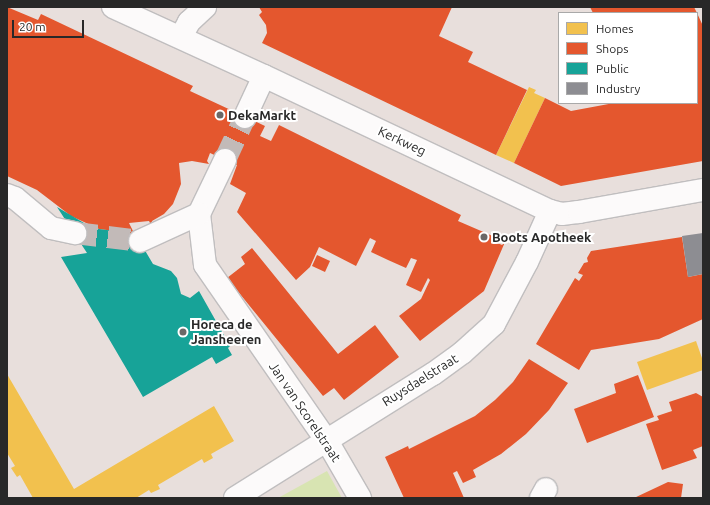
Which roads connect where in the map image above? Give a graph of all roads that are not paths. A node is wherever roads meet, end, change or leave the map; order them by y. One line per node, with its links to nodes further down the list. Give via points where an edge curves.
1 (113, 7): 3 (street, Kerkweg)
2 (205, 7): 3 (street, via 189,22)
3 (181, 37): 4 (street, Kerkweg)
4 (264, 76): 5 (street); 9 (street, Kerkweg)
5 (245, 117)
6 (224, 160): 10 (street)
7 (703, 190): 9 (street, Kerkweg, via 579,212 562,214)
8 (7, 195): 11 (street, via 15,198 51,228)
9 (550, 211): 13 (street, Ruysdaelstraat, via 527,262 494,324 462,353 433,374 369,412)
10 (198, 214): 12 (street); 13 (street, Jan van Scorelstraat, via 205,265)
11 (75, 233)
12 (140, 241)
13 (327, 441): 14 (street, Ruysdaelstraat); 15 (street, Jan van Scorelstraat)
14 (235, 498)
15 (360, 498)

